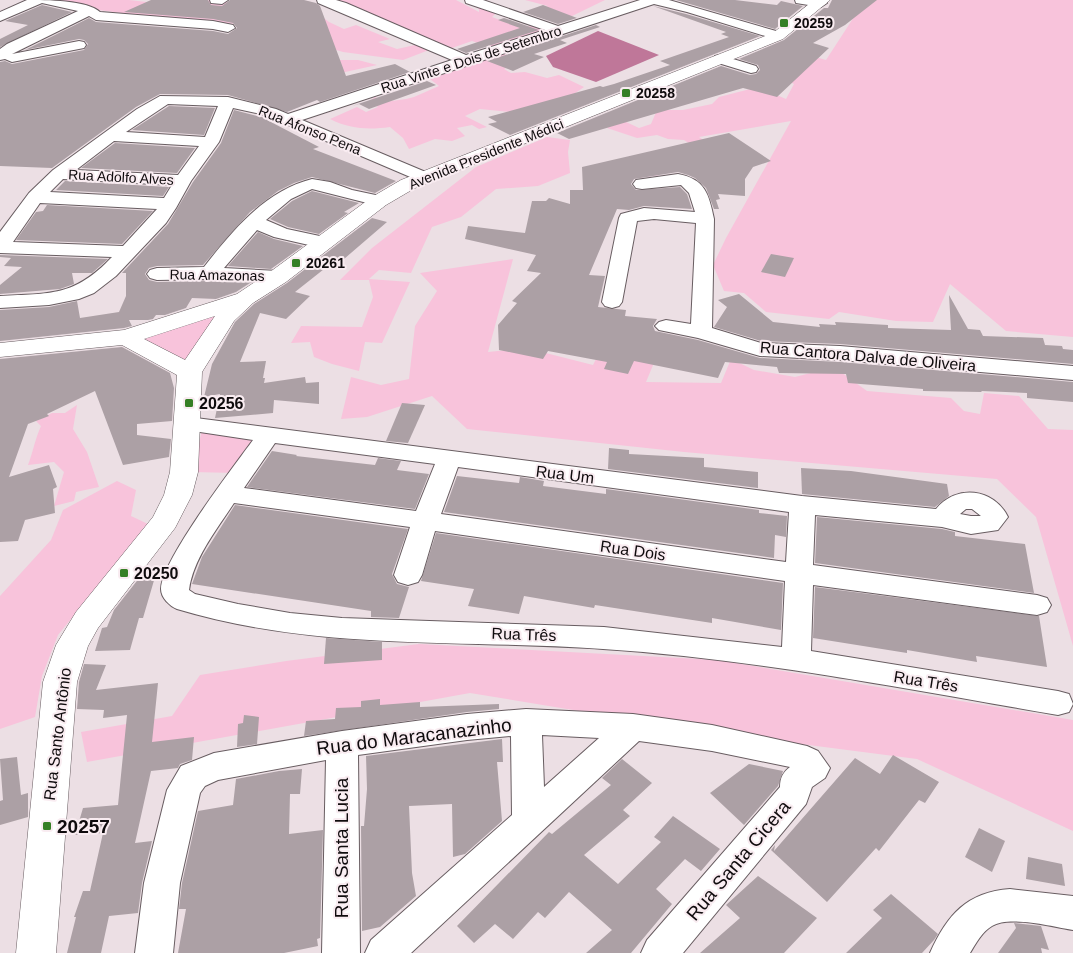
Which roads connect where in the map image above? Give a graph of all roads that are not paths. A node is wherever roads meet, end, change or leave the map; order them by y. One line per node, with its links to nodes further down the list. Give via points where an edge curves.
1 (38, 0): 11 (street)
2 (45, 0): 10 (street)
3 (217, 0): 4 (street)
4 (222, 0)
5 (327, 0): 19 (street)
6 (471, 0): 13 (street)
7 (653, 0): 13 (street, Rua Vinte e Dois de Setembro); 14 (street)
8 (801, 0): 9 (street)
9 (822, 1): 14 (street, Avenida Presidente Médici)
10 (91, 10): 12 (street, via 96,16 111,18); 16 (street, via 12,47)
11 (0, 17)
12 (228, 28)
13 (560, 31): 19 (street, Rua Vinte e Dois de Setembro)
14 (778, 36): 17 (street, Avenida Presidente Médici)
15 (79, 45): 18 (street)
16 (0, 56)
17 (720, 59): 20 (street); 26 (street, Avenida Presidente Médici)
18 (0, 60)
19 (465, 60): 22 (street, Rua Vinte e Dois de Setembro)
20 (751, 69)
21 (228, 102): 22 (street, Rua Afonso Pena, via 255,107); 23 (street, Rua Afonso Pena, via 165,100); 24 (street)
22 (288, 119): 26 (street, Rua Afonso Pena)
23 (110, 136): 24 (street); 25 (street)
24 (211, 142): 27 (street)
25 (59, 174): 27 (street, Rua Adolfo Alves); 29 (street)
26 (422, 177): 30 (street, Avenida Presidente Médici)
27 (183, 180): 31 (street)
28 (642, 184): 32 (street, via 683,179 693,185 702,201)
29 (35, 197): 31 (street); 35 (street)
30 (379, 200): 33 (street, via 313,184 291,192); 34 (street, Avenida Presidente Médici)
31 (170, 204): 36 (street)
32 (705, 219): 42 (street, via 646,214 634,214 628,218); 44 (street)
33 (255, 222): 34 (street, via 281,233); 37 (street)
34 (322, 242): 39 (street, Avenida Presidente Médici)
35 (0, 247): 36 (street)
36 (127, 252): 41 (street, via 109,272 86,289 49,300)
37 (210, 273): 38 (street, Rua Amazonas); 39 (street, Rua Amazonas)
38 (157, 274)
39 (278, 277): 40 (street, Avenida Presidente Médici)
40 (246, 298): 45 (street, Avenida Presidente Médici); 47 (street, Avenida Presidente Médici, via 226,316)
41 (0, 302)
42 (612, 302)
43 (666, 326): 44 (street, Rua Cantora Dalva de Oliveira)
44 (700, 332): 48 (street, Rua Cantora Dalva de Oliveira, via 760,349)
45 (126, 337): 46 (street, Avenida Presidente Médici); 47 (street)
46 (0, 350)
47 (190, 372): 49 (street, Rua Santo Antônio)
48 (1073, 373)
49 (188, 424): 50 (street, Rua Um); 67 (street, Rua Santo Antônio, via 184,472 173,508 87,620 66,661 60,682)
50 (268, 436): 51 (street, Rua Um); 52 (street, Rua Três)
51 (448, 459): 53 (street, Rua Um); 55 (street)
52 (228, 494): 55 (street, Rua Dois); 59 (street, Rua Três, via 175,582 176,594 187,602 252,617 313,626 604,638 683,644)
53 (802, 505): 54 (street, Rua Um); 56 (street)
54 (942, 518)
55 (425, 520): 56 (street, Rua Dois); 57 (street)
56 (800, 574): 58 (street, Rua Dois); 59 (street)
57 (408, 575)
58 (1037, 605)
59 (796, 660): 60 (street, Rua Três)
60 (1058, 703)
61 (526, 722): 62 (street, Rua do Maracanazinho); 63 (street, Rua do Maracanazinho); 65 (street)
62 (633, 727): 64 (street, Rua do Maracanazinho, via 785,752 806,760); 65 (street)
63 (342, 744): 68 (street, Rua do Maracanazinho, via 214,767 190,779 184,790 162,883); 69 (street, Rua Santa Lucia)
64 (814, 768): 71 (street, Rua Santa Cicera, via 796,781 794,794)
65 (528, 822): 70 (street)
66 (1073, 913): 72 (street, via 1014,906 993,907 973,919)
67 (36, 953)
68 (154, 953)
69 (341, 953)
70 (384, 953)
71 (660, 953)
72 (949, 953)

